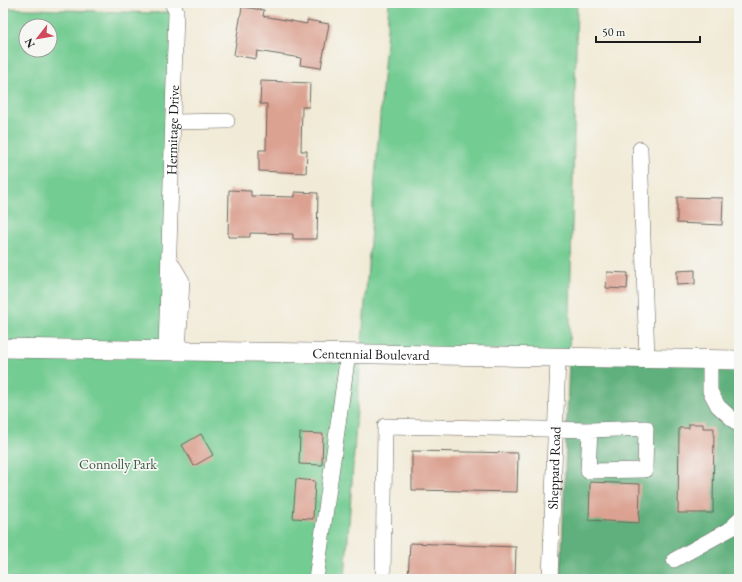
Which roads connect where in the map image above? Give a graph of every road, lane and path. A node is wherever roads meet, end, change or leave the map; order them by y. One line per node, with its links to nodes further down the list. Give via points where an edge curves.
1 (172, 3): 3 (street, Hermitage Drive, via 176,11)
2 (227, 121): 3 (street)
3 (174, 122): 6 (street, Hermitage Drive, via 169,258 182,281)
4 (640, 149): 9 (street)
5 (3, 348): 6 (main road, Centennial Boulevard)
6 (172, 351): 7 (main road, Centennial Boulevard)
7 (348, 354): 8 (main road, Centennial Boulevard); 17 (street)
8 (558, 357): 9 (main road, Centennial Boulevard); 13 (street, Sheppard Road)
9 (647, 359): 10 (main road, Centennial Boulevard)
10 (710, 360): 11 (main road, Centennial Boulevard); 12 (street, via 710,391 718,406)
11 (739, 360)
12 (739, 425)
13 (554, 430): 14 (street); 18 (street, via 386,426); 19 (street, Sheppard Road)
14 (590, 430): 14 (street, via 588,471 645,470 646,428)
15 (739, 520): 16 (street, via 732,528)
16 (674, 560)
17 (316, 579)
18 (383, 579)
19 (550, 579)

